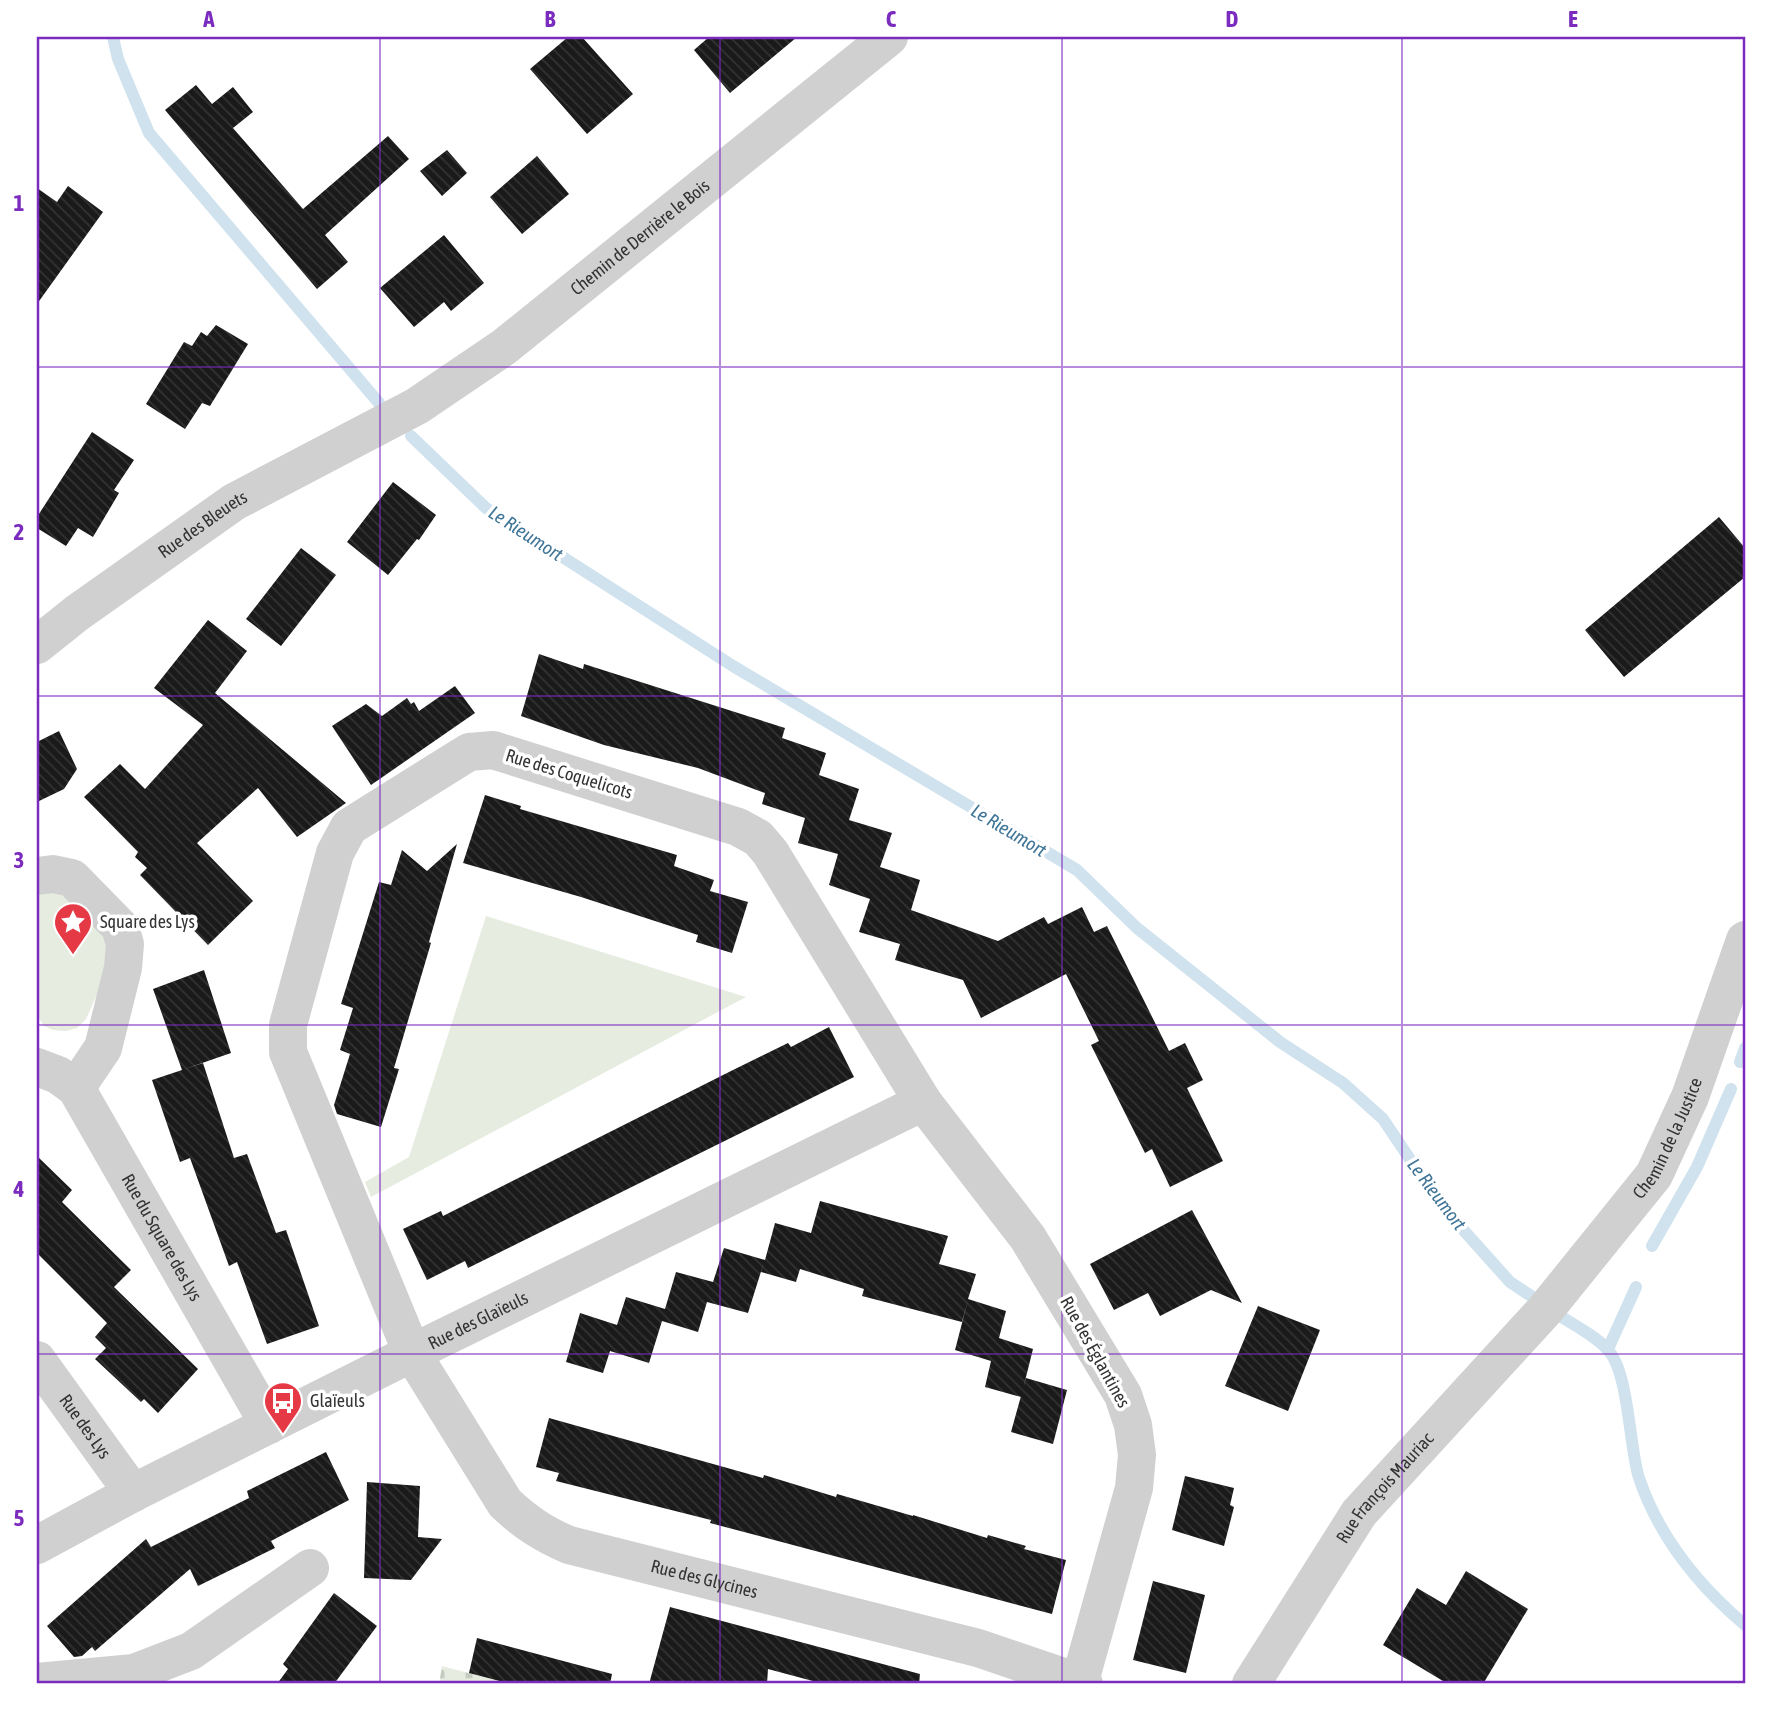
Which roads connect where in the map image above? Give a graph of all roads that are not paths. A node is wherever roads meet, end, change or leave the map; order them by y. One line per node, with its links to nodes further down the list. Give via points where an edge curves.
1 (889, 37): 2 (street, Chemin de Derrière le Bois, via 504,348)
2 (381, 426): 3 (street, Rue des Bleuets, via 234,502)
3 (37, 645)
4 (37, 876): 7 (street, via 72,878 120,927 125,944 103,1048)
5 (1745, 940): 9 (street, Chemin de la Justice, via 1690,1097 1654,1175)
6 (37, 1067): 7 (street, Rue du Square des Lys)
7 (76, 1088): 12 (street, Rue du Square des Lys)
8 (923, 1102): 10 (street, Rue des Glaïeuls); 10 (street, Rue des Coquelicots, via 758,838 738,827 493,750 469,752 349,827 335,853 288,1025 288,1052); 17 (street, Rue des Églantines, via 1028,1238 1123,1395 1133,1425 1137,1455 1133,1488)
9 (1545, 1310): 18 (street, Rue François Mauriac, via 1359,1513)
10 (412, 1353): 12 (street, Rue des Glaïeuls); 17 (street, Rue des Glycines, via 505,1503 544,1535 978,1648)
11 (37, 1360): 13 (street, Rue des Lys)
12 (269, 1425): 13 (street, Rue des Glaïeuls)
13 (133, 1493): 14 (street, Rue des Glaïeuls)
14 (37, 1545)
15 (310, 1568): 16 (street, via 191,1651 134,1673)
16 (37, 1682)
17 (1082, 1683)
18 (1251, 1684)

